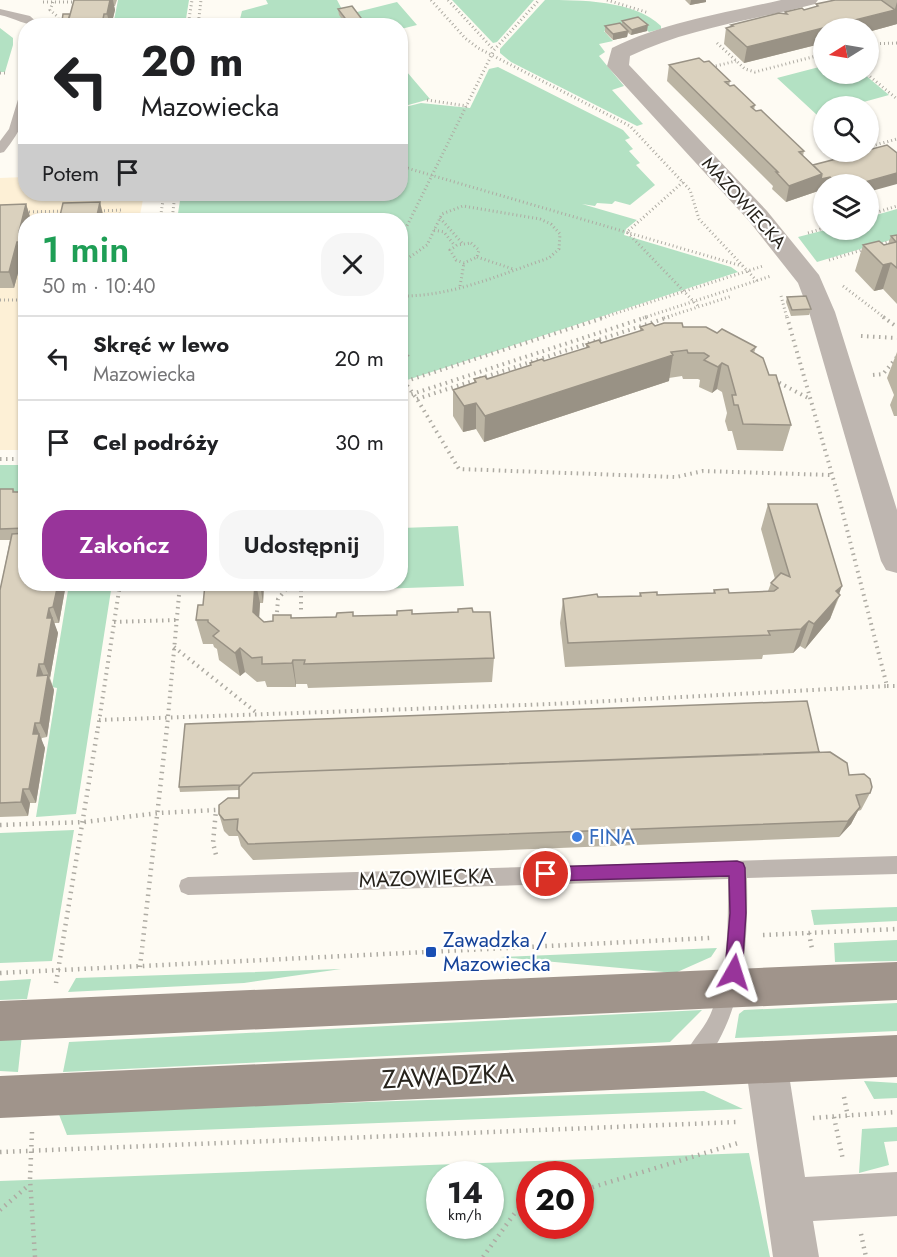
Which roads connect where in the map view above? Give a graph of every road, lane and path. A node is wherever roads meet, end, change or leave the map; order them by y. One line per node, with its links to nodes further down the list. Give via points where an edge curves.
1 (192, 0): 10 (path)
2 (201, 0): 11 (path)
3 (431, 0): 17 (path, via 465,38)
4 (448, 0): 16 (path)
5 (539, 0): 16 (path)
6 (607, 0): 12 (path, via 656,15)
7 (807, 0): 12 (street, MAZOWIECKA)
8 (0, 12): 9 (lane)
9 (23, 18)
10 (189, 18)
11 (199, 18)
12 (673, 32): 53 (street, MAZOWIECKA, via 620,53 618,66 758,216)
13 (711, 37): 19 (path)
14 (897, 43): 15 (path)
15 (879, 45)
16 (494, 50): 17 (path)
17 (492, 55): 26 (path); 33 (path, via 630,126)
18 (813, 57): 19 (path, via 755,72)
19 (736, 61): 20 (path)
20 (703, 70)
21 (0, 73): 22 (path)
22 (5, 73)
23 (879, 84): 24 (path)
24 (897, 99)
25 (427, 100): 26 (path)
26 (467, 106): 32 (path)
27 (18, 120): 30 (lane)
28 (897, 138): 29 (path)
29 (879, 144)
30 (0, 149)
31 (408, 167): 32 (path)
32 (433, 175): 41 (path); 43 (path)
33 (683, 182): 43 (path); 54 (path, via 694,195 699,219)
34 (897, 207): 38 (path)
35 (66, 211): 37 (path)
36 (99, 211): 39 (path, via 121,210)
37 (22, 212)
38 (879, 212)
39 (120, 213)
40 (440, 218): 42 (path); 45 (path); 55 (path, via 463,206 527,216 551,224 560,234 556,254)
41 (408, 224)
42 (434, 230): 47 (path, via 444,232); 50 (path, via 428,245)
43 (627, 232): 54 (path); 65 (path)
44 (897, 239): 46 (path)
45 (462, 243): 47 (path); 49 (path, via 476,246)
46 (877, 245)
47 (455, 246): 52 (path, via 450,250 452,256)
48 (867, 248): 51 (path)
49 (477, 257): 52 (path); 55 (path)
50 (408, 259)
51 (826, 261)
52 (464, 262): 59 (path)
53 (797, 264): 56 (path, via 778,262); 57 (path); 86 (street, MAZOWIECKA, via 810,281 822,312)
54 (743, 266): 56 (path)
55 (514, 270): 59 (path)
56 (747, 271): 57 (path); 77 (path)
57 (757, 281): 65 (path)
58 (841, 285): 67 (path)
59 (459, 286): 62 (path)
60 (732, 296): 66 (path)
61 (781, 296): 82 (path)
62 (408, 297)
63 (0, 300): 64 (path)
64 (18, 300)
65 (693, 301): 66 (path); 79 (path)
66 (698, 306): 68 (path)
67 (897, 327)
68 (621, 332): 69 (path); 81 (path)
69 (633, 334)
70 (856, 335): 71 (path)
71 (897, 338)
72 (897, 357): 74 (path)
73 (897, 368): 74 (path)
74 (887, 369): 75 (path, via 883,374)
75 (866, 375)
76 (772, 378): 82 (path)
77 (408, 380)
78 (408, 389): 79 (path)
79 (413, 394): 80 (path); 81 (path)
80 (408, 396)
81 (417, 399): 85 (path, via 459,469 676,477 704,471)
82 (810, 399): 85 (path)
83 (0, 459): 84 (path)
84 (18, 459)
85 (831, 475): 96 (path)
86 (897, 561)
87 (119, 591): 94 (path)
88 (179, 591): 93 (path)
89 (284, 591): 92 (path, via 278,599)
90 (301, 591): 91 (path)
91 (301, 610)
92 (277, 612)
93 (176, 620): 94 (path); 95 (path)
94 (114, 621): 100 (path)
95 (174, 647): 98 (path); 99 (path)
96 (887, 686): 97 (path); 98 (path, via 552,704)
97 (897, 686)
98 (257, 713): 99 (path)
99 (168, 717): 100 (path); 101 (path)
100 (99, 720): 102 (path)
101 (159, 813): 102 (path); 109 (path)
102 (84, 822): 103 (path); 110 (path)
103 (0, 825)
104 (897, 864): 105 (lane, MAZOWIECKA)
105 (737, 868): 106 (lane, MAZOWIECKA); 108 (lane)
106 (188, 886)
107 (897, 929): 108 (path)
108 (737, 937): 109 (path); 113 (lane)
109 (140, 967): 110 (path)
110 (58, 971): 111 (path); 114 (path)
111 (0, 973)
112 (897, 981): 113 (street)
113 (731, 988): 114 (street); 118 (lane, via 718,1023)
114 (51, 1019): 115 (street)
115 (0, 1021)
116 (897, 1056): 117 (street, ZAWADZKA)
117 (766, 1062): 118 (street, ZAWADZKA); 121 (street)
118 (685, 1065): 119 (street, ZAWADZKA)
119 (19, 1096): 122 (path)
120 (897, 1112): 121 (path)
121 (761, 1121): 122 (path); 125 (path, via 738,1143); 127 (street)
122 (29, 1150): 123 (path); 124 (path)
123 (0, 1152)
124 (29, 1185): 128 (path); 130 (path)
125 (594, 1187)
126 (897, 1194): 127 (street)
127 (788, 1200): 132 (street)
128 (0, 1210)
129 (516, 1211): 131 (path)
130 (35, 1257)
131 (483, 1257)
132 (796, 1257)

